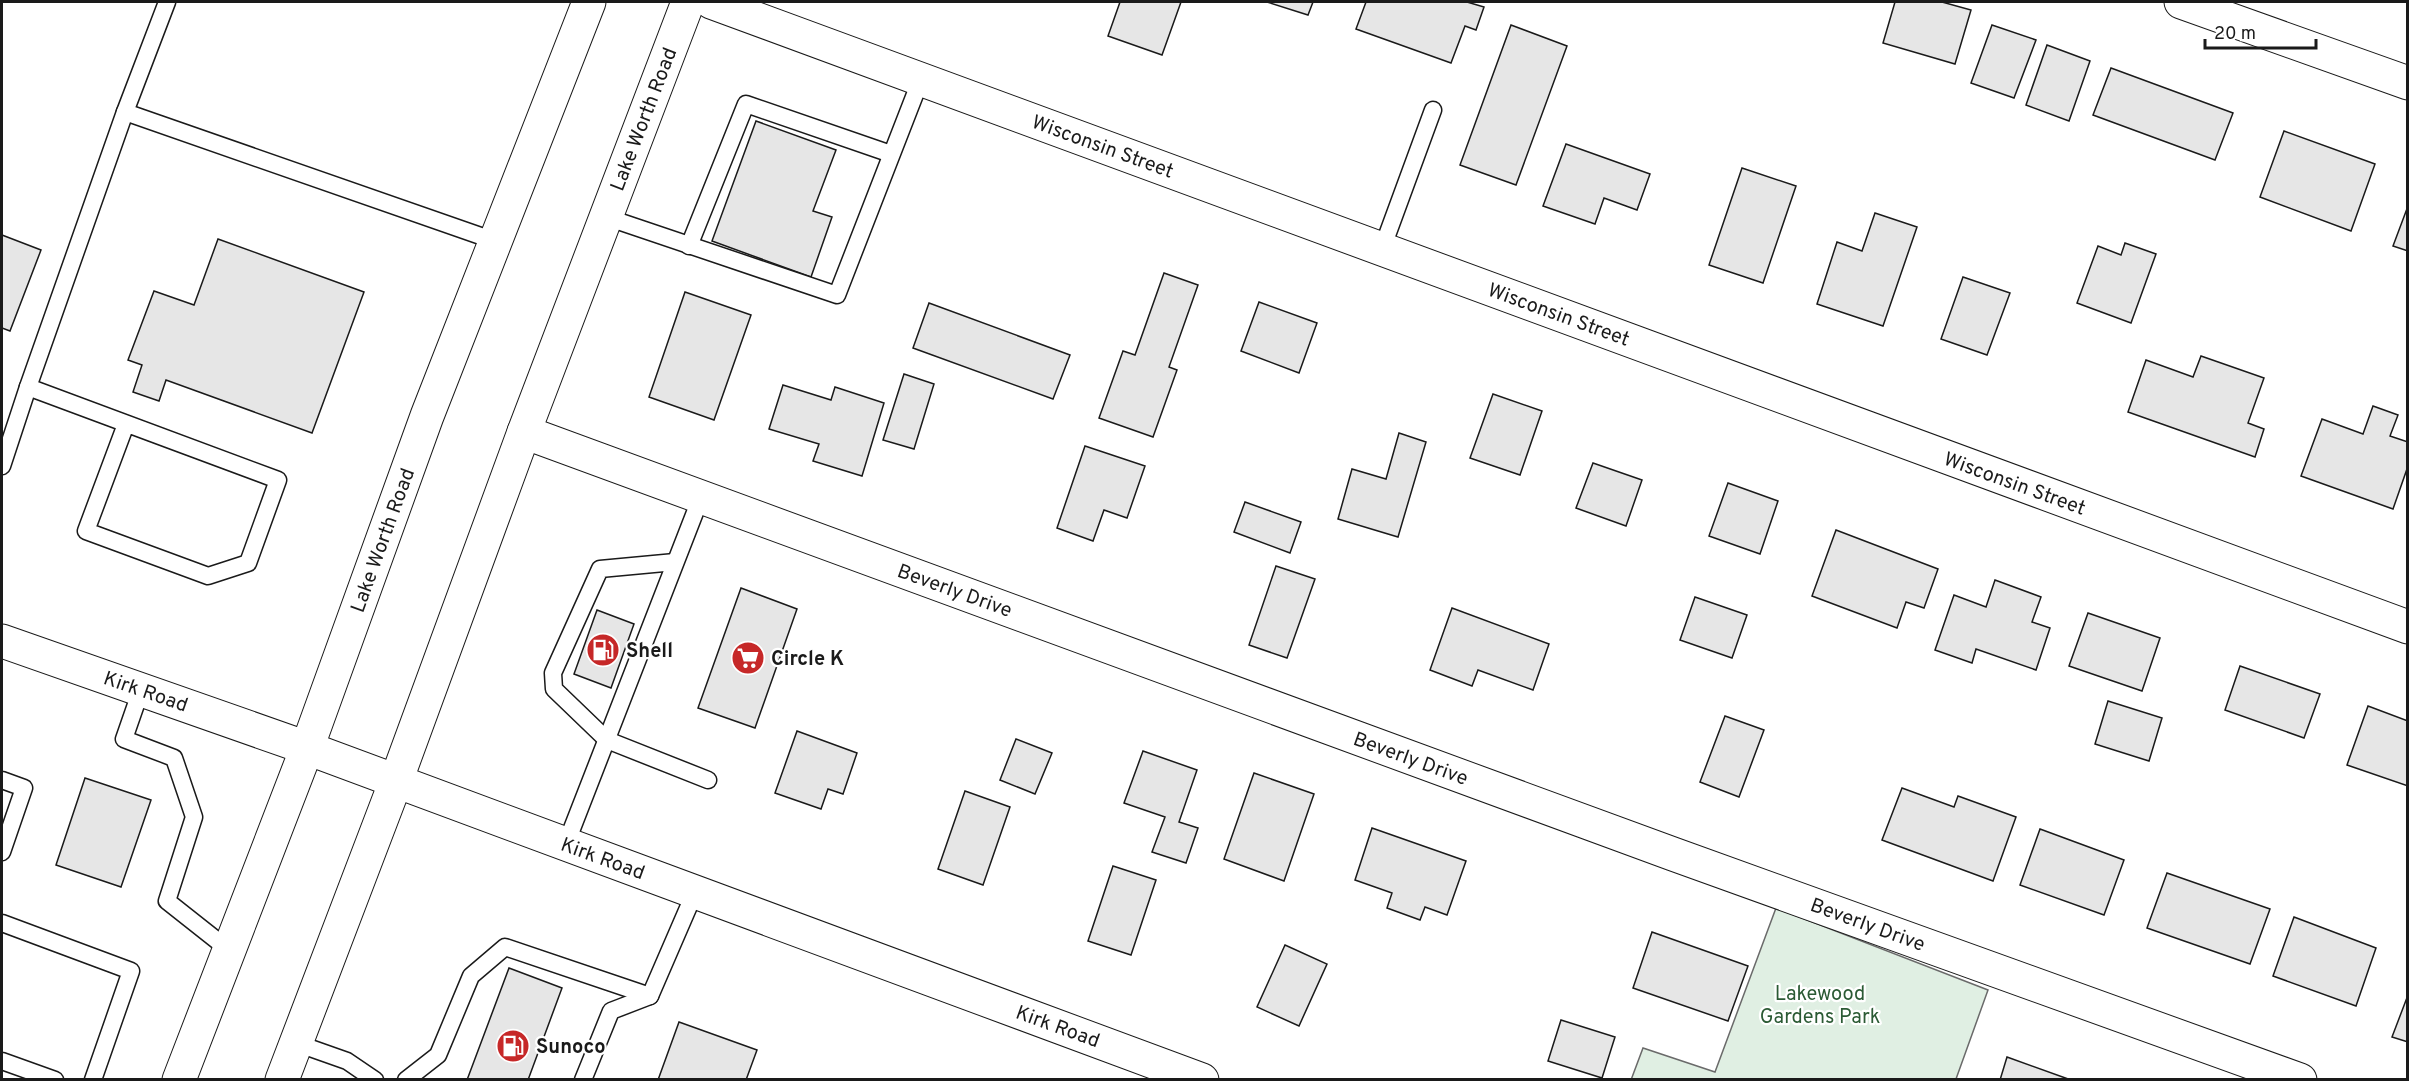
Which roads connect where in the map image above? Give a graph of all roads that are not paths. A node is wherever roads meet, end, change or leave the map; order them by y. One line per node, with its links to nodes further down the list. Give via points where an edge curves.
1 (167, 2): 9 (lane)
2 (589, 2): 12 (street, Lake Worth Road)
3 (688, 2): 11 (street, Lake Worth Road)
4 (711, 2): 6 (street, Wisconsin Street)
5 (2181, 2): 7 (street)
6 (921, 79): 10 (lane); 14 (street, Wisconsin Street)
7 (2408, 83)
8 (1433, 110): 14 (lane)
9 (125, 112): 12 (lane); 15 (lane)
10 (891, 154): 13 (lane, via 746,104); 13 (lane, via 837,295)
11 (606, 217): 13 (lane); 17 (street, Lake Worth Road)
12 (495, 241): 25 (street, Lake Worth Road)
13 (689, 246)
14 (1382, 249): 21 (street, Wisconsin Street)
15 (28, 387): 16 (lane); 18 (lane)
16 (126, 424): 16 (lane, via 278,480 248,563 208,576 86,531)
17 (524, 432): 19 (street, Beverly Drive); 28 (street, Lake Worth Road)
18 (2, 463)
19 (701, 497): 20 (lane); 45 (street, Beverly Drive)
20 (675, 562): 24 (lane); 24 (lane, via 600,569 553,673 554,689)
21 (2408, 627)
22 (2, 641): 23 (street, Kirk Road)
23 (141, 690): 25 (street, Kirk Road); 33 (lane, via 124,739 174,758 194,818 167,901)
24 (607, 740): 27 (lane); 29 (lane)
25 (307, 748): 28 (street, Kirk Road); 33 (street, Lake Worth Road)
26 (2, 780): 30 (lane, via 24,788)
27 (708, 780)
28 (396, 781): 29 (street, Kirk Road); 35 (street, Lake Worth Road)
29 (566, 844): 31 (street, Kirk Road)
30 (2, 852)
31 (695, 892): 34 (lane); 44 (street, Kirk Road)
32 (2, 923): 38 (lane, via 131,971)
33 (229, 950): 39 (street, Lake Worth Road)
34 (650, 996): 42 (lane, via 505,947 471,976 438,1055); 43 (lane, via 611,1011)
35 (296, 1043): 40 (street, Lake Worth Road); 41 (lane, via 347,1061)
36 (2, 1061): 37 (lane)
37 (55, 1080)
38 (93, 1080)
39 (179, 1080)
40 (282, 1080)
41 (375, 1080)
42 (406, 1080)
43 (583, 1080)
44 (1202, 1080)
45 (2300, 1080)

